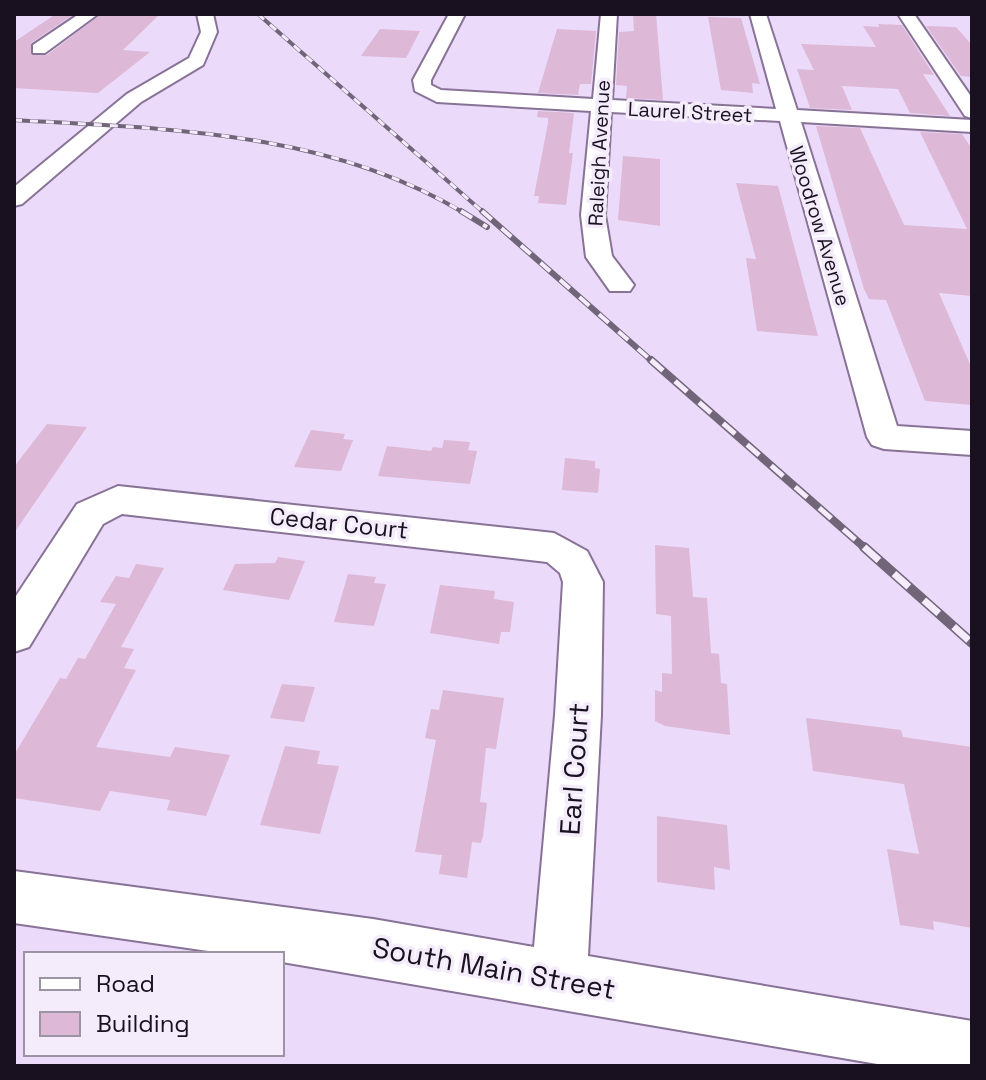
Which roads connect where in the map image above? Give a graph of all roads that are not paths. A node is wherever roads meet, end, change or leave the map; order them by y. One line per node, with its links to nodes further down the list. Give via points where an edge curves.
1 (90, 14): 7 (street)
2 (205, 14): 12 (street, via 209,32 197,61 121,107)
3 (457, 14): 8 (street, Laurel Street, via 424,77 422,87 429,93)
4 (609, 14): 8 (street, Raleigh Avenue)
5 (758, 14): 10 (street, Woodrow Avenue)
6 (906, 14): 9 (street)
7 (39, 49)
8 (600, 107): 10 (street, Laurel Street); 13 (street, Raleigh Avenue, via 595,241 599,257)
9 (972, 112)
10 (787, 117): 11 (street, Laurel Street); 14 (street, Woodrow Avenue, via 884,437)
11 (972, 126)
12 (14, 199)
13 (620, 285)
14 (972, 443)
15 (573, 560): 16 (street, Cedar Court, via 554,548 127,500 102,505 90,514); 18 (street, Earl Court, via 583,582)
16 (14, 634)
17 (14, 897): 18 (street, South Main Street, via 373,947)
18 (559, 980): 19 (street, South Main Street)
19 (972, 1051)

